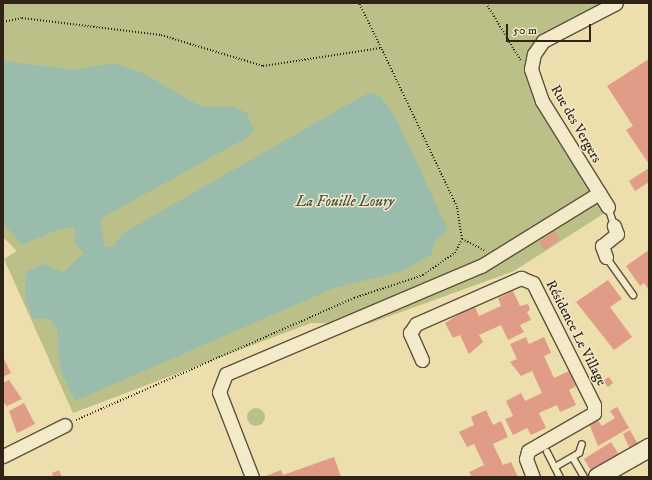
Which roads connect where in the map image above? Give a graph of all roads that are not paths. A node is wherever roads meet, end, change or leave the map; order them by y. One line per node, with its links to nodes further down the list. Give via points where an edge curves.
1 (616, 3): 2 (street, Rue des Vergers, via 543,41 532,65 542,101)
2 (599, 193): 3 (street, Rue des Vergers); 15 (street, via 481,266 230,372 221,380 219,392)
3 (608, 207): 4 (lane)
4 (614, 226): 5 (street, via 617,234 602,246)
5 (606, 257): 6 (lane)
6 (633, 295)
7 (422, 360): 16 (street, Résidence Le Village, via 410,332 416,324 521,278 533,283 594,404 594,413 528,451 526,459)
8 (65, 425): 12 (street)
9 (582, 444): 13 (lane)
10 (649, 448): 19 (street)
11 (548, 452): 14 (lane)
12 (4, 453)
13 (573, 458): 14 (lane); 18 (lane)
14 (555, 467): 17 (lane)
15 (252, 477)
16 (533, 477)
17 (560, 477)
18 (584, 477)
19 (598, 477)

